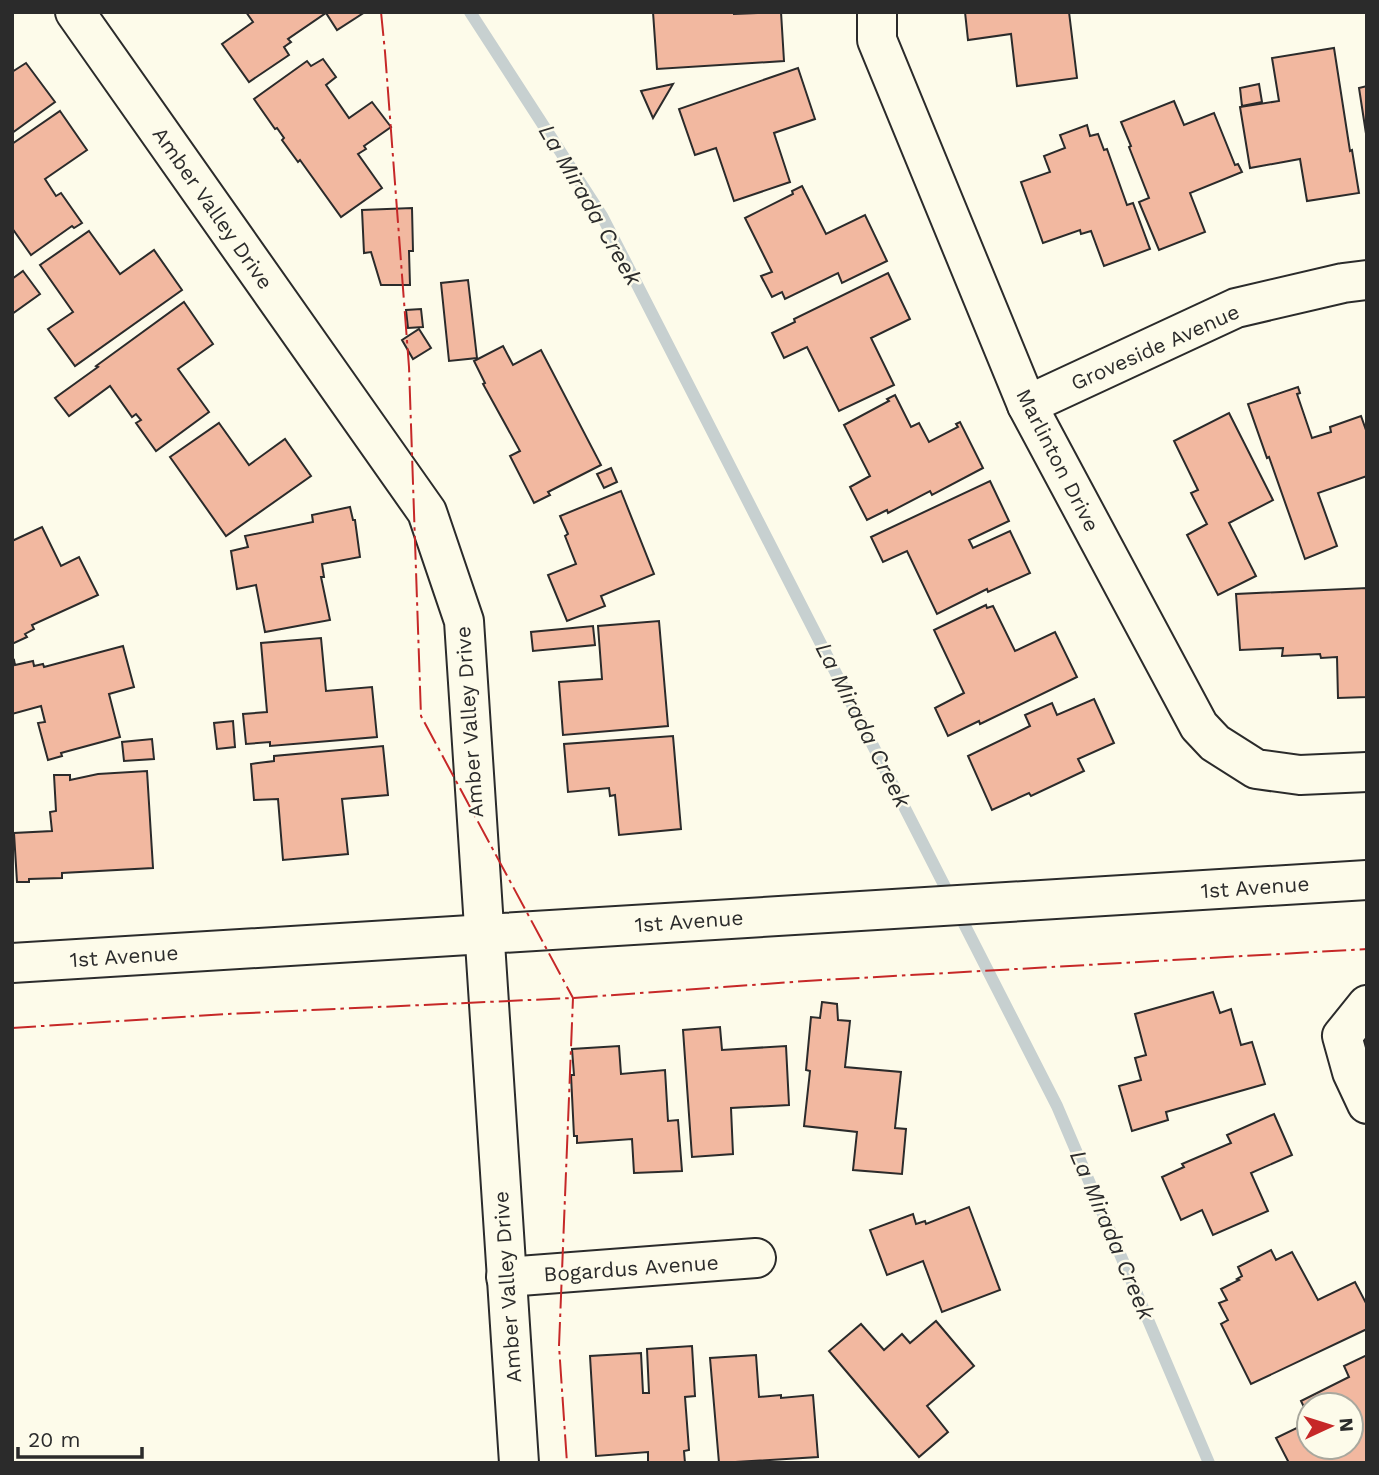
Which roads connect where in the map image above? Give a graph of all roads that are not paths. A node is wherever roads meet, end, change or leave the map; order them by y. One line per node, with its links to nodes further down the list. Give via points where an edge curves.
1 (75, 12): 7 (street, Amber Valley Drive, via 427,512 464,621)
2 (877, 12): 4 (street, Marlinton Drive, via 877,40)
3 (1367, 280): 4 (street, Groveside Avenue, via 1237,308)
4 (1027, 405): 5 (street, Marlinton Drive, via 1199,726 1215,743 1256,769 1300,775)
5 (1367, 772)
6 (1367, 880): 7 (street, 1st Avenue)
7 (484, 934): 8 (street, 1st Avenue); 12 (street, Amber Valley Drive)
8 (12, 963)
9 (1367, 1005): 10 (street, via 1342,1036)
10 (1367, 1104)
11 (756, 1258): 12 (street, Bogardus Avenue)
12 (506, 1277): 13 (street, Amber Valley Drive)
13 (519, 1463)

